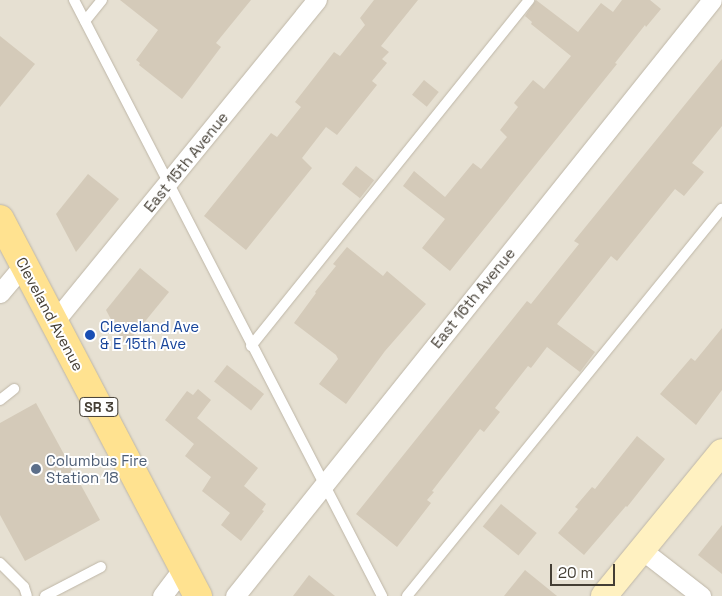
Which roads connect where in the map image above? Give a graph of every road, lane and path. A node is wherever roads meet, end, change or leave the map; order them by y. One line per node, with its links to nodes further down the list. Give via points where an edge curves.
1 (74, 0): 6 (lane)
2 (102, 0): 6 (lane)
3 (317, 0): 7 (street, East 15th Avenue)
4 (530, 0): 13 (lane)
5 (712, 0): 17 (street, East 16th Avenue)
6 (85, 21): 7 (lane)
7 (168, 185): 12 (street, East 15th Avenue); 13 (lane)
8 (722, 209): 28 (lane)
9 (0, 219): 10 (main road, Cleveland Avenue / SR 3)
10 (24, 264): 11 (street); 12 (main road, Cleveland Avenue / SR 3)
11 (0, 292)
12 (54, 322): 21 (main road, Cleveland Avenue / SR 3)
13 (252, 346): 17 (lane)
14 (14, 389): 15 (lane)
15 (0, 400)
16 (722, 452): 18 (street)
17 (324, 485): 26 (street, East 16th Avenue); 27 (lane)
18 (642, 550): 29 (street); 30 (street)
19 (0, 563): 22 (lane, via 24,587)
20 (101, 567): 23 (lane)
21 (183, 568): 24 (street); 25 (main road, Cleveland Avenue / SR 3)
22 (27, 596)
23 (45, 596)
24 (162, 596)
25 (198, 596)
26 (235, 596)
27 (382, 596)
28 (407, 596)
29 (604, 596)
30 (700, 596)

